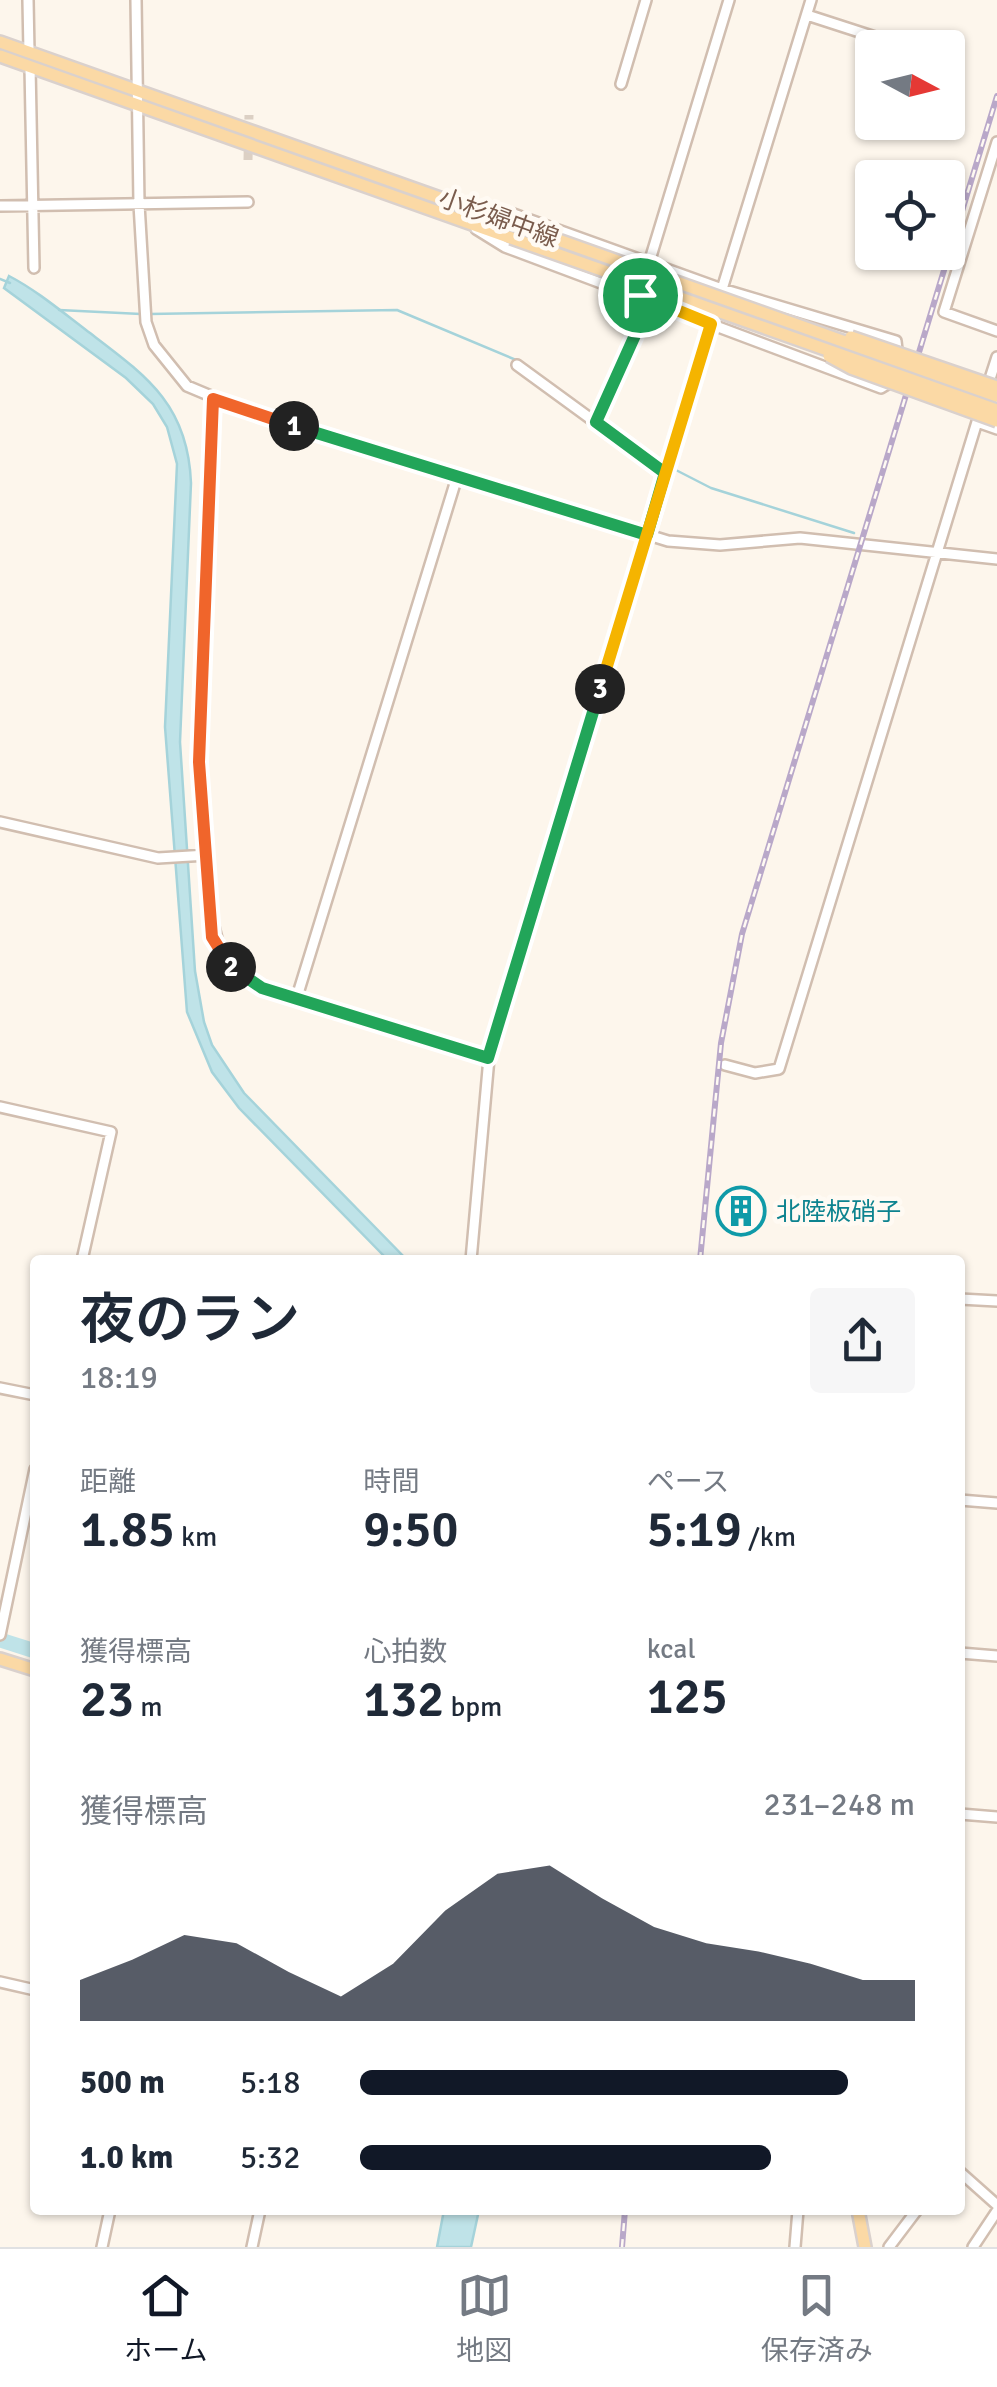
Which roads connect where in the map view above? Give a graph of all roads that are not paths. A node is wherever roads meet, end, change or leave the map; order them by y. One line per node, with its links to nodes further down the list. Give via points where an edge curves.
1 (28, 0): 9 (street)
2 (136, 0): 13 (street)
3 (646, 0): 12 (street)
4 (729, 0): 22 (street)
5 (811, 0): 6 (street)
6 (807, 15): 7 (street); 24 (street)
7 (855, 31)
8 (0, 42): 9 (main road, 小杉婦中線)
9 (29, 52): 13 (main road, 小杉婦中線)
10 (0, 56): 11 (main road, 小杉婦中線)
11 (30, 67): 14 (main road, 小杉婦中線); 19 (street)
12 (621, 84)
13 (137, 91): 14 (street); 20 (main road, 小杉婦中線)
14 (137, 106): 17 (street); 21 (main road, 小杉婦中線)
15 (997, 142): 27 (street, via 944,312)
16 (248, 202): 17 (street)
17 (139, 204): 19 (street); 33 (street, via 142,297 154,345 187,386)
18 (0, 206): 19 (street)
19 (32, 206): 23 (street)
20 (469, 206): 22 (street, via 511,214); 28 (main road, 小杉婦中線, bridge)
21 (465, 222): 25 (street, via 505,247); 28 (main road, 小杉婦中線, bridge)
22 (649, 263): 24 (street)
23 (34, 268)
24 (722, 289): 26 (street); 26 (street, via 896,340 901,350 890,386)
25 (640, 295): 26 (street); 36 (street, via 645,313)
26 (711, 324): 39 (street)
27 (997, 332)
28 (806, 335): 31 (main road, bridge, via 866,340); 32 (main road, 小杉婦中線, bridge); 34 (main road, 小杉婦中線, bridge); 35 (main road, bridge, via 850,368)
29 (997, 357): 31 (street)
30 (517, 365): 36 (street)
31 (995, 380): 37 (street)
32 (997, 396)
33 (213, 399): 40 (street); 45 (street, via 199,762)
34 (997, 410)
35 (997, 421)
36 (596, 422): 39 (street)
37 (977, 422): 38 (street); 42 (street)
38 (997, 429)
39 (665, 473): 41 (street)
40 (457, 476): 41 (street); 46 (street)
41 (647, 535): 42 (street, via 720,545 800,538); 47 (street)
42 (935, 555): 43 (street); 48 (street, via 778,1069)
43 (997, 558)
44 (0, 822): 45 (street, via 169,857)
45 (207, 855): 46 (street, via 212,937 220,954 238,975)
46 (296, 1000): 47 (street)
47 (488, 1058): 51 (street)
48 (725, 1065)
49 (0, 1107): 50 (street, via 112,1132)
50 (83, 1255)
51 (472, 1255)
52 (965, 1299): 53 (street)
53 (997, 1301)
54 (0, 1388): 55 (street)
55 (30, 1395)
56 (30, 1493): 59 (street)
57 (965, 1500): 58 (street)
58 (997, 1503)
59 (1, 1632)
60 (965, 1654): 61 (street)
61 (997, 1656)
62 (0, 1659): 63 (main road)
63 (30, 1668)
64 (965, 1814): 65 (street)
65 (997, 1817)
66 (0, 1982): 67 (street)
67 (30, 1989)
68 (965, 2177): 69 (street)
69 (997, 2208): 80 (street)
70 (109, 2215): 75 (street)
71 (259, 2215): 76 (street)
72 (798, 2215): 77 (street)
73 (859, 2215): 78 (main road)
74 (913, 2215): 79 (street)
75 (102, 2247)
76 (252, 2247)
77 (795, 2247)
78 (864, 2247)
79 (889, 2247)
80 (972, 2247)

